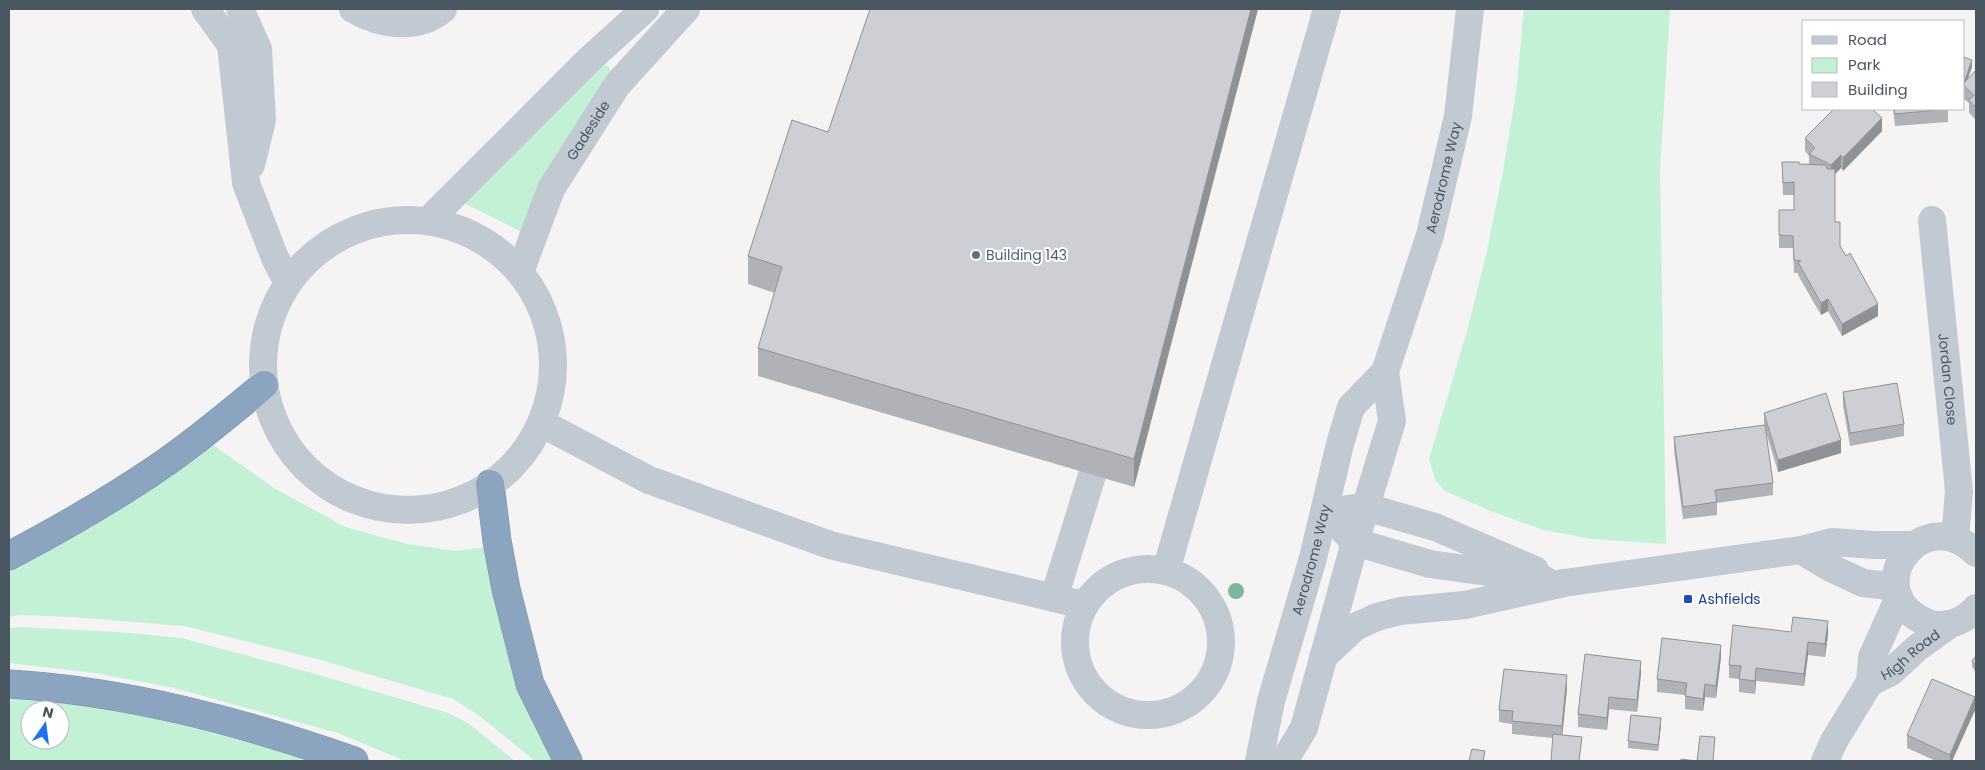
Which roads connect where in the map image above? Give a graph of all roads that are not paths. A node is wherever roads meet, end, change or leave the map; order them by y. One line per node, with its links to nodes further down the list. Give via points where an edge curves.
1 (205, 9): 9 (street, via 231,45)
2 (240, 9): 9 (street, via 258,49 262,120)
3 (353, 9): 4 (street, via 386,22 412,23)
4 (443, 9)
5 (645, 9): 11 (street, via 590,59)
6 (686, 9): 12 (street, Gadeside, via 617,85 551,188)
7 (1327, 9): 26 (street)
8 (1470, 9): 14 (street, Aerodrome Way, via 1458,116 1430,235)
9 (246, 183): 13 (street)
10 (1932, 220): 21 (street, Jordan Close, via 1959,490)
11 (428, 221): 12 (street, via 454,227 478,238 501,253); 13 (street, via 401,220 349,232 305,262)
12 (520, 272): 17 (street, via 535,294 552,344 550,398)
13 (288, 283): 15 (street, via 266,331 262,358)
14 (1385, 372): 19 (street, Aerodrome Way, via 1392,421); 20 (street, Aerodrome Way, via 1351,407)
15 (264, 385): 18 (street, via 270,411 296,457 315,477 362,502 415,510 467,497); 25 (highway, via 160,466 69,524)
16 (1109, 418): 29 (street)
17 (541, 423): 18 (street, via 528,447); 29 (street, via 649,480 830,545)
18 (490, 484): 37 (highway, via 506,589 530,684)
19 (1366, 506): 20 (street); 22 (street, Aerodrome Way); 27 (street, via 1456,535)
20 (1324, 512): 22 (street); 38 (street, Aerodrome Way, via 1271,701)
21 (1969, 539): 23 (street, via 1940,536 1926,538)
22 (1355, 542): 27 (street, via 1430,564); 33 (street, Aerodrome Way)
23 (1913, 545): 24 (street, via 1832,542); 28 (street, High Road, via 1899,564)
24 (1801, 550): 27 (street); 28 (street, via 1863,583)
25 (9, 556)
26 (1166, 571): 30 (street, via 1128,571 1096,590); 30 (street, via 1184,578 1211,605 1221,641 1211,678 1185,705 1167,712 1129,712 1096,694 1077,661 1074,642)
27 (1564, 583): 33 (street, via 1465,605 1378,617 1355,627)
28 (1898, 592): 32 (street, via 1907,610 1919,620); 34 (street, High Road, via 1872,657)
29 (1054, 598): 30 (street)
30 (1084, 605)
31 (1976, 608): 32 (street, High Road, via 1964,619)
32 (1949, 625): 34 (street, High Road, via 1891,672)
33 (1323, 657): 39 (street, Aerodrome Way, via 1304,728)
34 (1870, 682): 40 (street, High Road)
35 (9, 684): 36 (highway, via 168,706 241,724)
36 (354, 761)
37 (568, 761)
38 (1259, 761)
39 (1284, 761)
40 (1825, 761)

